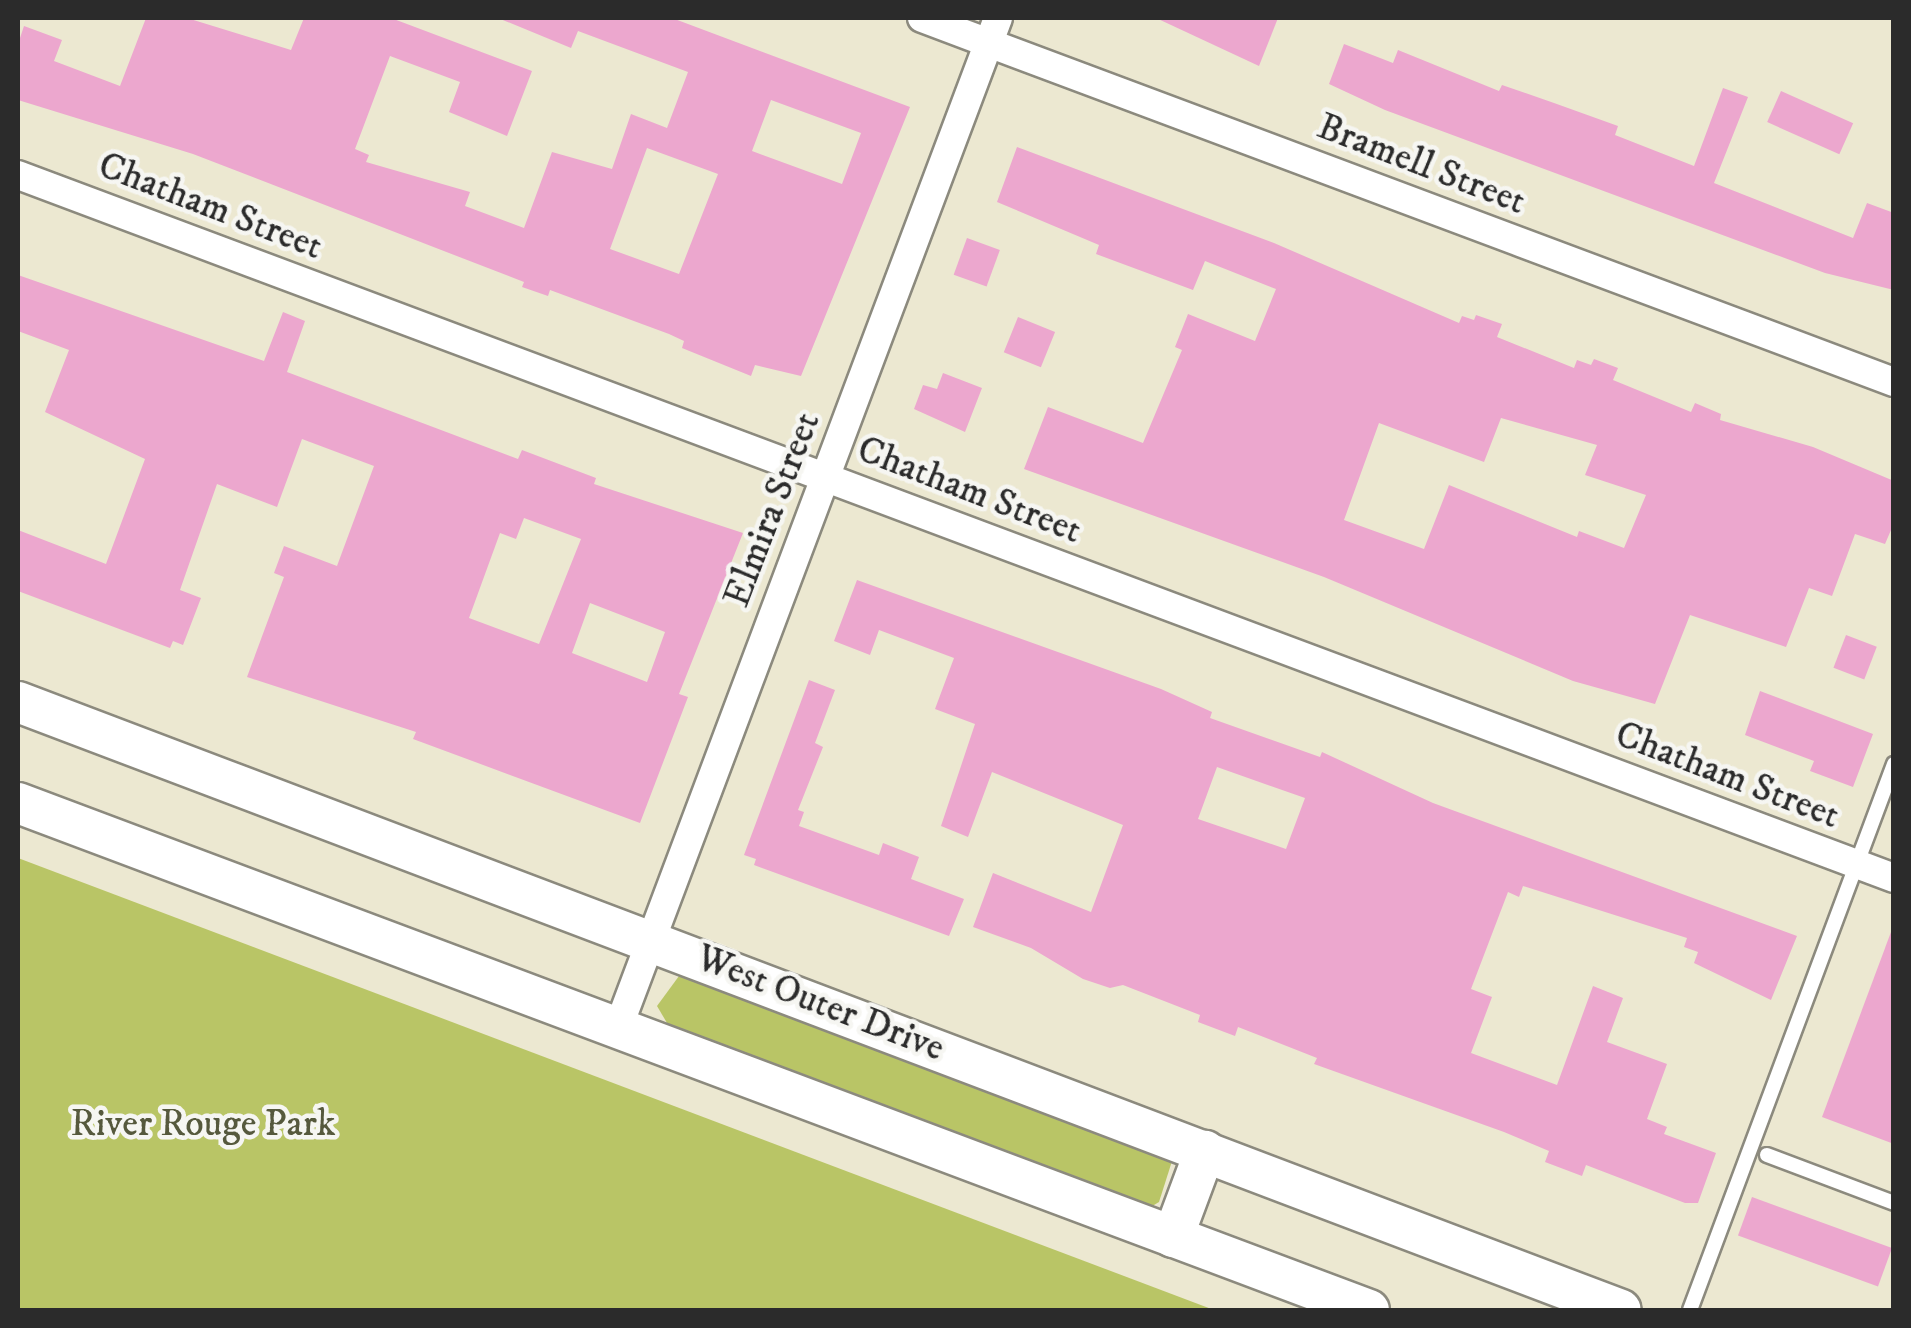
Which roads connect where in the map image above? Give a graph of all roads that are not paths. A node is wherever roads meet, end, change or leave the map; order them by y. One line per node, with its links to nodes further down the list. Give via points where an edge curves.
1 (922, 18): 2 (street, Bramell Street)
2 (994, 30): 4 (street, Bramell Street); 5 (street, Elmira Street)
3 (18, 175): 5 (street, Chatham Street)
4 (1894, 382)
5 (826, 478): 9 (street, Chatham Street); 11 (street, Elmira Street)
6 (18, 702): 11 (main road, West Outer Drive)
7 (1894, 764): 9 (lane)
8 (18, 803): 12 (main road)
9 (1856, 864): 10 (street, Chatham Street); 19 (lane)
10 (1894, 878)
11 (652, 939): 12 (street, Elmira Street); 13 (main road, West Outer Drive)
12 (618, 1028): 16 (main road)
13 (1205, 1151): 16 (main road); 18 (main road, West Outer Drive)
14 (1767, 1155): 15 (lane)
15 (1894, 1203)
16 (1173, 1237): 17 (main road)
17 (1369, 1310)
18 (1621, 1310)
19 (1690, 1310)

